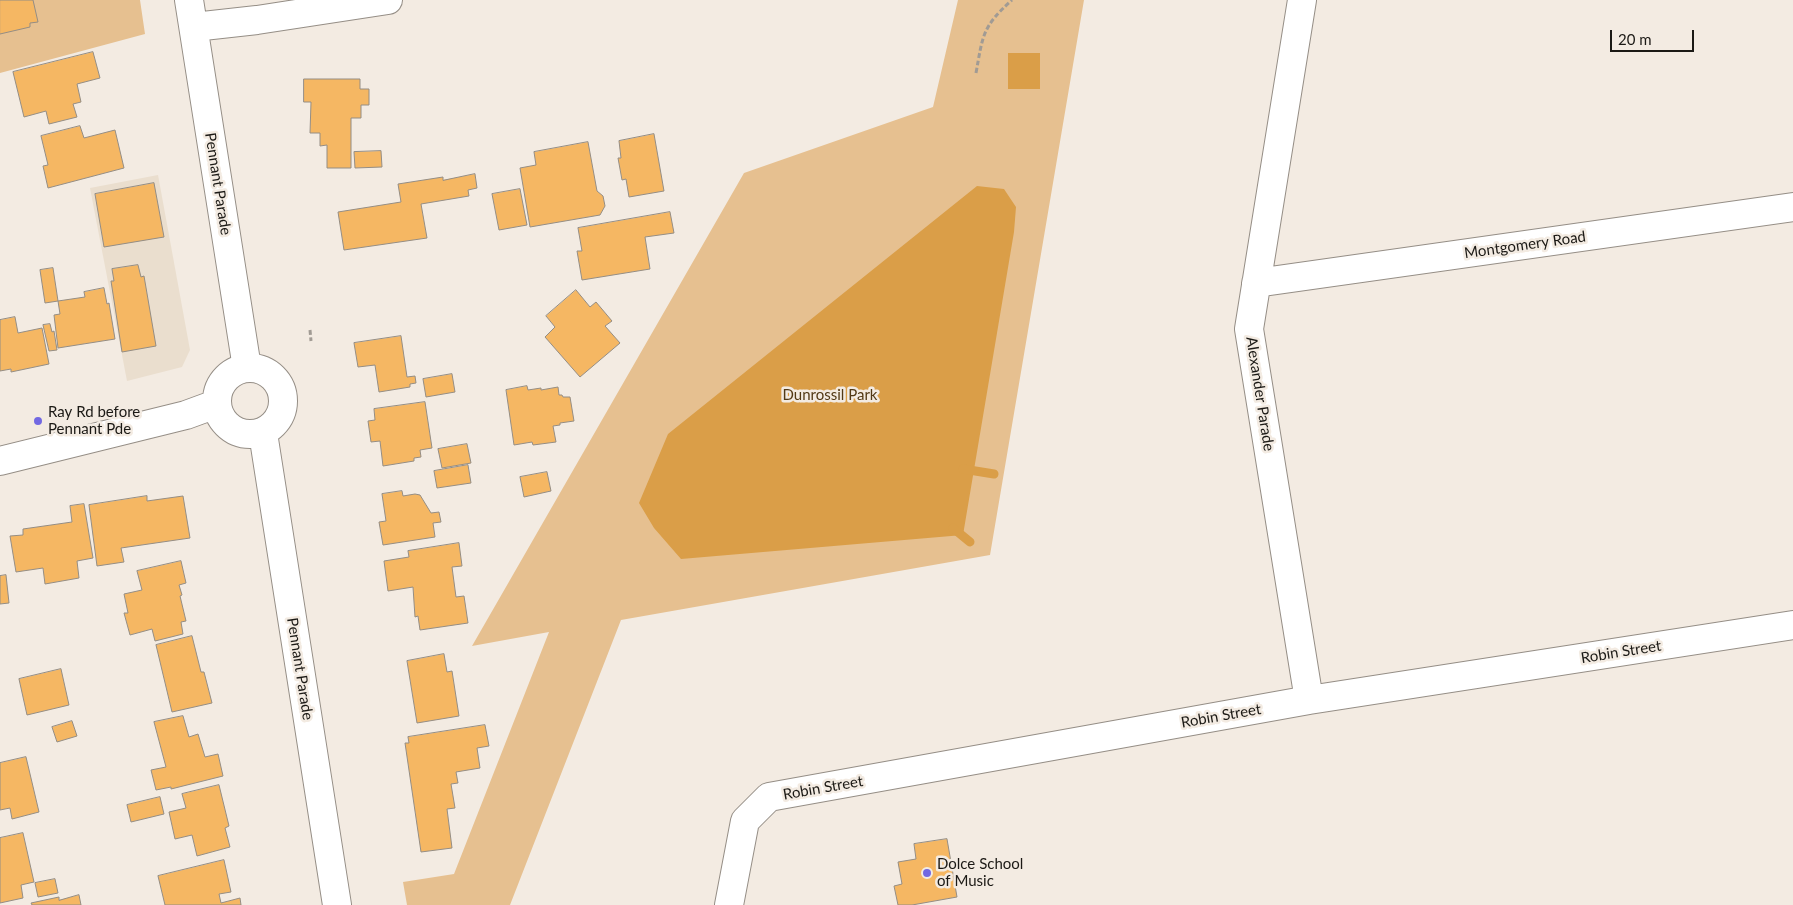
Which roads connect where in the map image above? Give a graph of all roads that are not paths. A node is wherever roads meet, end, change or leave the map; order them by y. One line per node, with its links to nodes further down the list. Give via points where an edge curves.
1 (189, 0): 4 (street, Pennant Parade)
2 (388, 0): 4 (street)
3 (1302, 0): 6 (street, Alexander Parade)
4 (194, 27): 7 (street, Pennant Parade)
5 (1793, 206): 6 (street, Montgomery Road)
6 (1256, 283): 12 (street, Alexander Parade, via 1249,329)
7 (247, 368): 8 (street, via 237,370 221,384); 9 (street, via 268,373 276,380 282,394 283,410 272,427)
8 (216, 404): 9 (street, via 218,414 232,430 252,435); 10 (street, via 186,416)
9 (262, 433): 13 (street, Pennant Parade)
10 (0, 461)
11 (1793, 625): 12 (street, Robin Street)
12 (1309, 700): 14 (street, Robin Street, via 769,797 745,821)
13 (337, 905)
14 (729, 905)

